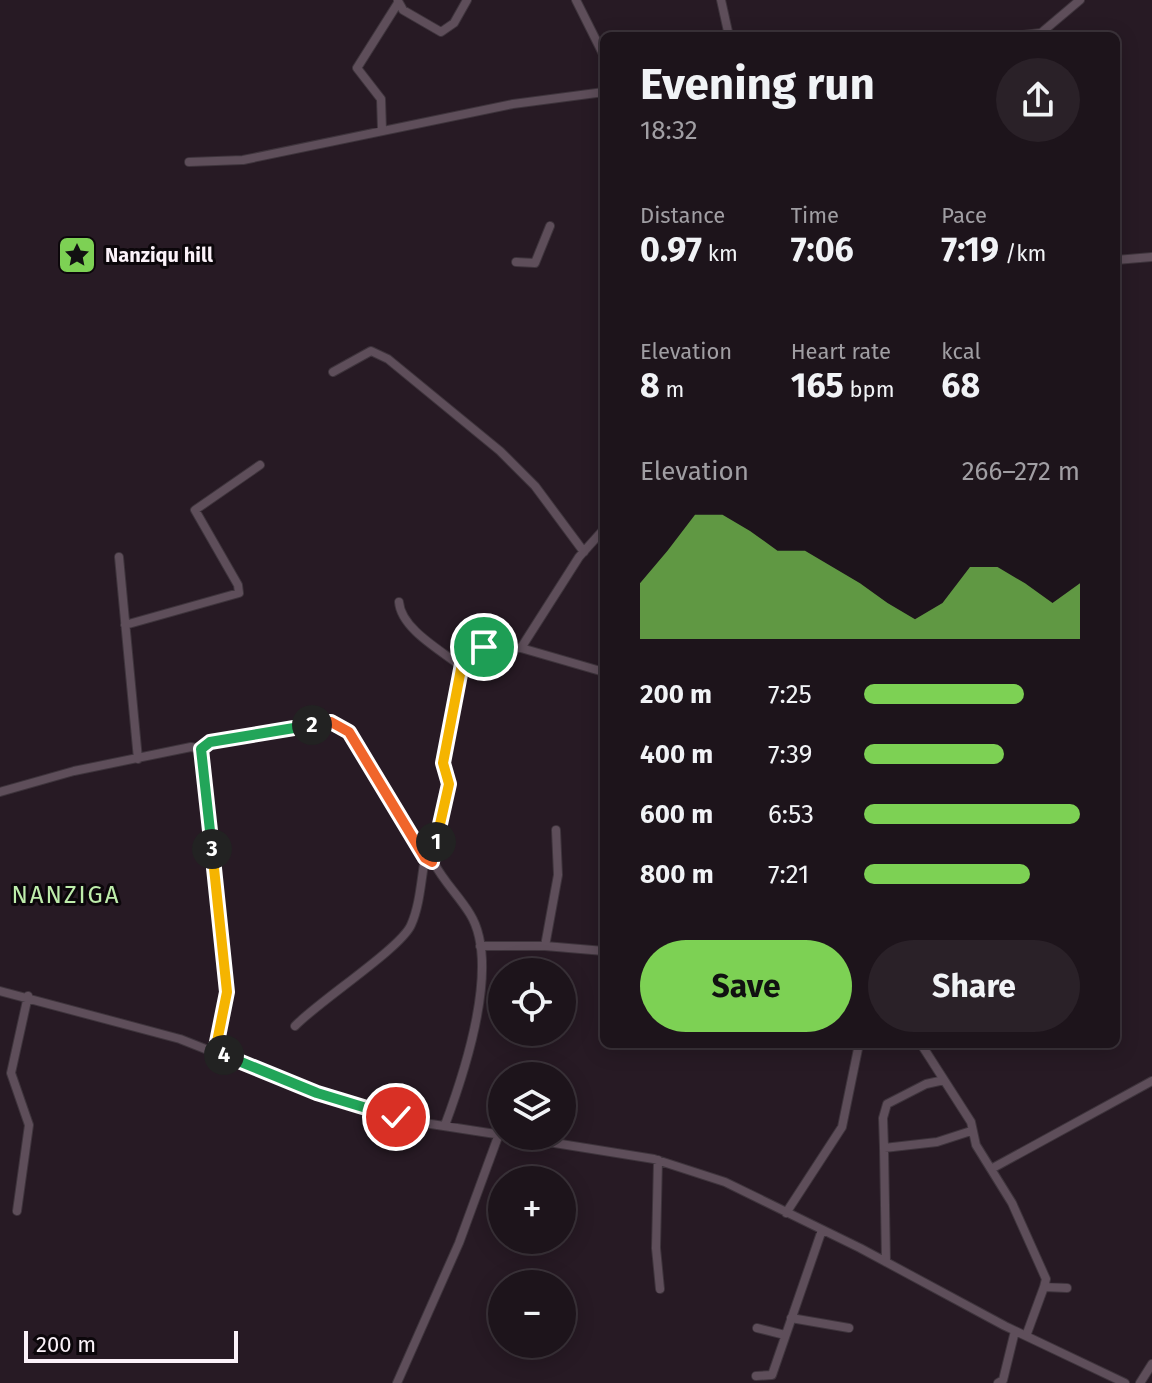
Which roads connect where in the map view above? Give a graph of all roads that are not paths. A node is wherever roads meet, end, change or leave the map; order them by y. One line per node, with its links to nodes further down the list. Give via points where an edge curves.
1 (467, 0): 5 (street, via 454,23 441,32 403,10)
2 (576, 0): 8 (street)
3 (721, 0): 6 (street)
4 (1080, 0): 7 (street)
5 (398, 1): 10 (street, via 357,68 381,99)
6 (728, 32)
7 (1042, 32)
8 (600, 48)
9 (600, 93): 10 (street)
10 (382, 130): 11 (street, via 243,160)
11 (189, 162)
12 (550, 226): 15 (street, via 535,263)
13 (1152, 257): 14 (street)
14 (1120, 260)
15 (516, 262)
16 (333, 372): 19 (street, via 371,351 388,359 500,451 535,486)
17 (260, 465): 22 (street, via 195,510 239,593)
18 (600, 534): 19 (street)
19 (584, 552): 23 (street)
20 (119, 557): 22 (street)
21 (399, 602): 24 (street, via 424,638)
22 (125, 625): 27 (street)
23 (521, 648): 24 (street, via 474,646); 25 (street)
24 (462, 667): 30 (street, via 443,763 449,784)
25 (600, 671)
26 (201, 749): 27 (street); 30 (street, via 210,742 331,722 349,732); 39 (street, via 227,992)
27 (138, 759): 28 (street)
28 (0, 792)
29 (556, 830): 32 (street, via 558,875)
30 (428, 860): 31 (street, via 471,914); 36 (street, via 411,928)
31 (480, 946): 32 (street); 42 (street, via 478,1004)
32 (545, 946): 33 (street)
33 (600, 951)
34 (0, 991): 35 (street)
35 (28, 996): 39 (street); 50 (street, via 11,1073 29,1125)
36 (295, 1026)
37 (858, 1048): 51 (street, via 842,1127)
38 (924, 1048): 40 (street)
39 (215, 1052): 42 (street, via 317,1093 405,1120)
40 (944, 1080): 43 (street, via 971,1122); 46 (street, via 887,1104)
41 (1152, 1081): 49 (street)
42 (445, 1125): 44 (street)
43 (971, 1131): 46 (street, via 937,1142); 49 (street)
44 (488, 1132)
45 (576, 1147): 48 (street)
46 (884, 1148): 53 (street)
47 (494, 1150): 65 (street)
48 (658, 1160): 51 (street, via 725,1182); 56 (street)
49 (991, 1169): 54 (street, via 1012,1203 1046,1279)
50 (17, 1211)
51 (786, 1213): 52 (street)
52 (822, 1230): 53 (street); 57 (street)
53 (886, 1262): 60 (street)
54 (1044, 1287): 55 (street); 62 (street)
55 (1067, 1288)
56 (660, 1289)
57 (791, 1318): 59 (street); 61 (street)
58 (757, 1328): 61 (street)
59 (849, 1328)
60 (1015, 1331): 62 (street); 66 (street)
61 (785, 1335): 64 (street, via 772,1375)
62 (1026, 1336): 67 (street)
63 (1152, 1364): 68 (street)
64 (756, 1376)
65 (397, 1383)
66 (998, 1383)
67 (1125, 1383)
68 (1140, 1383)

